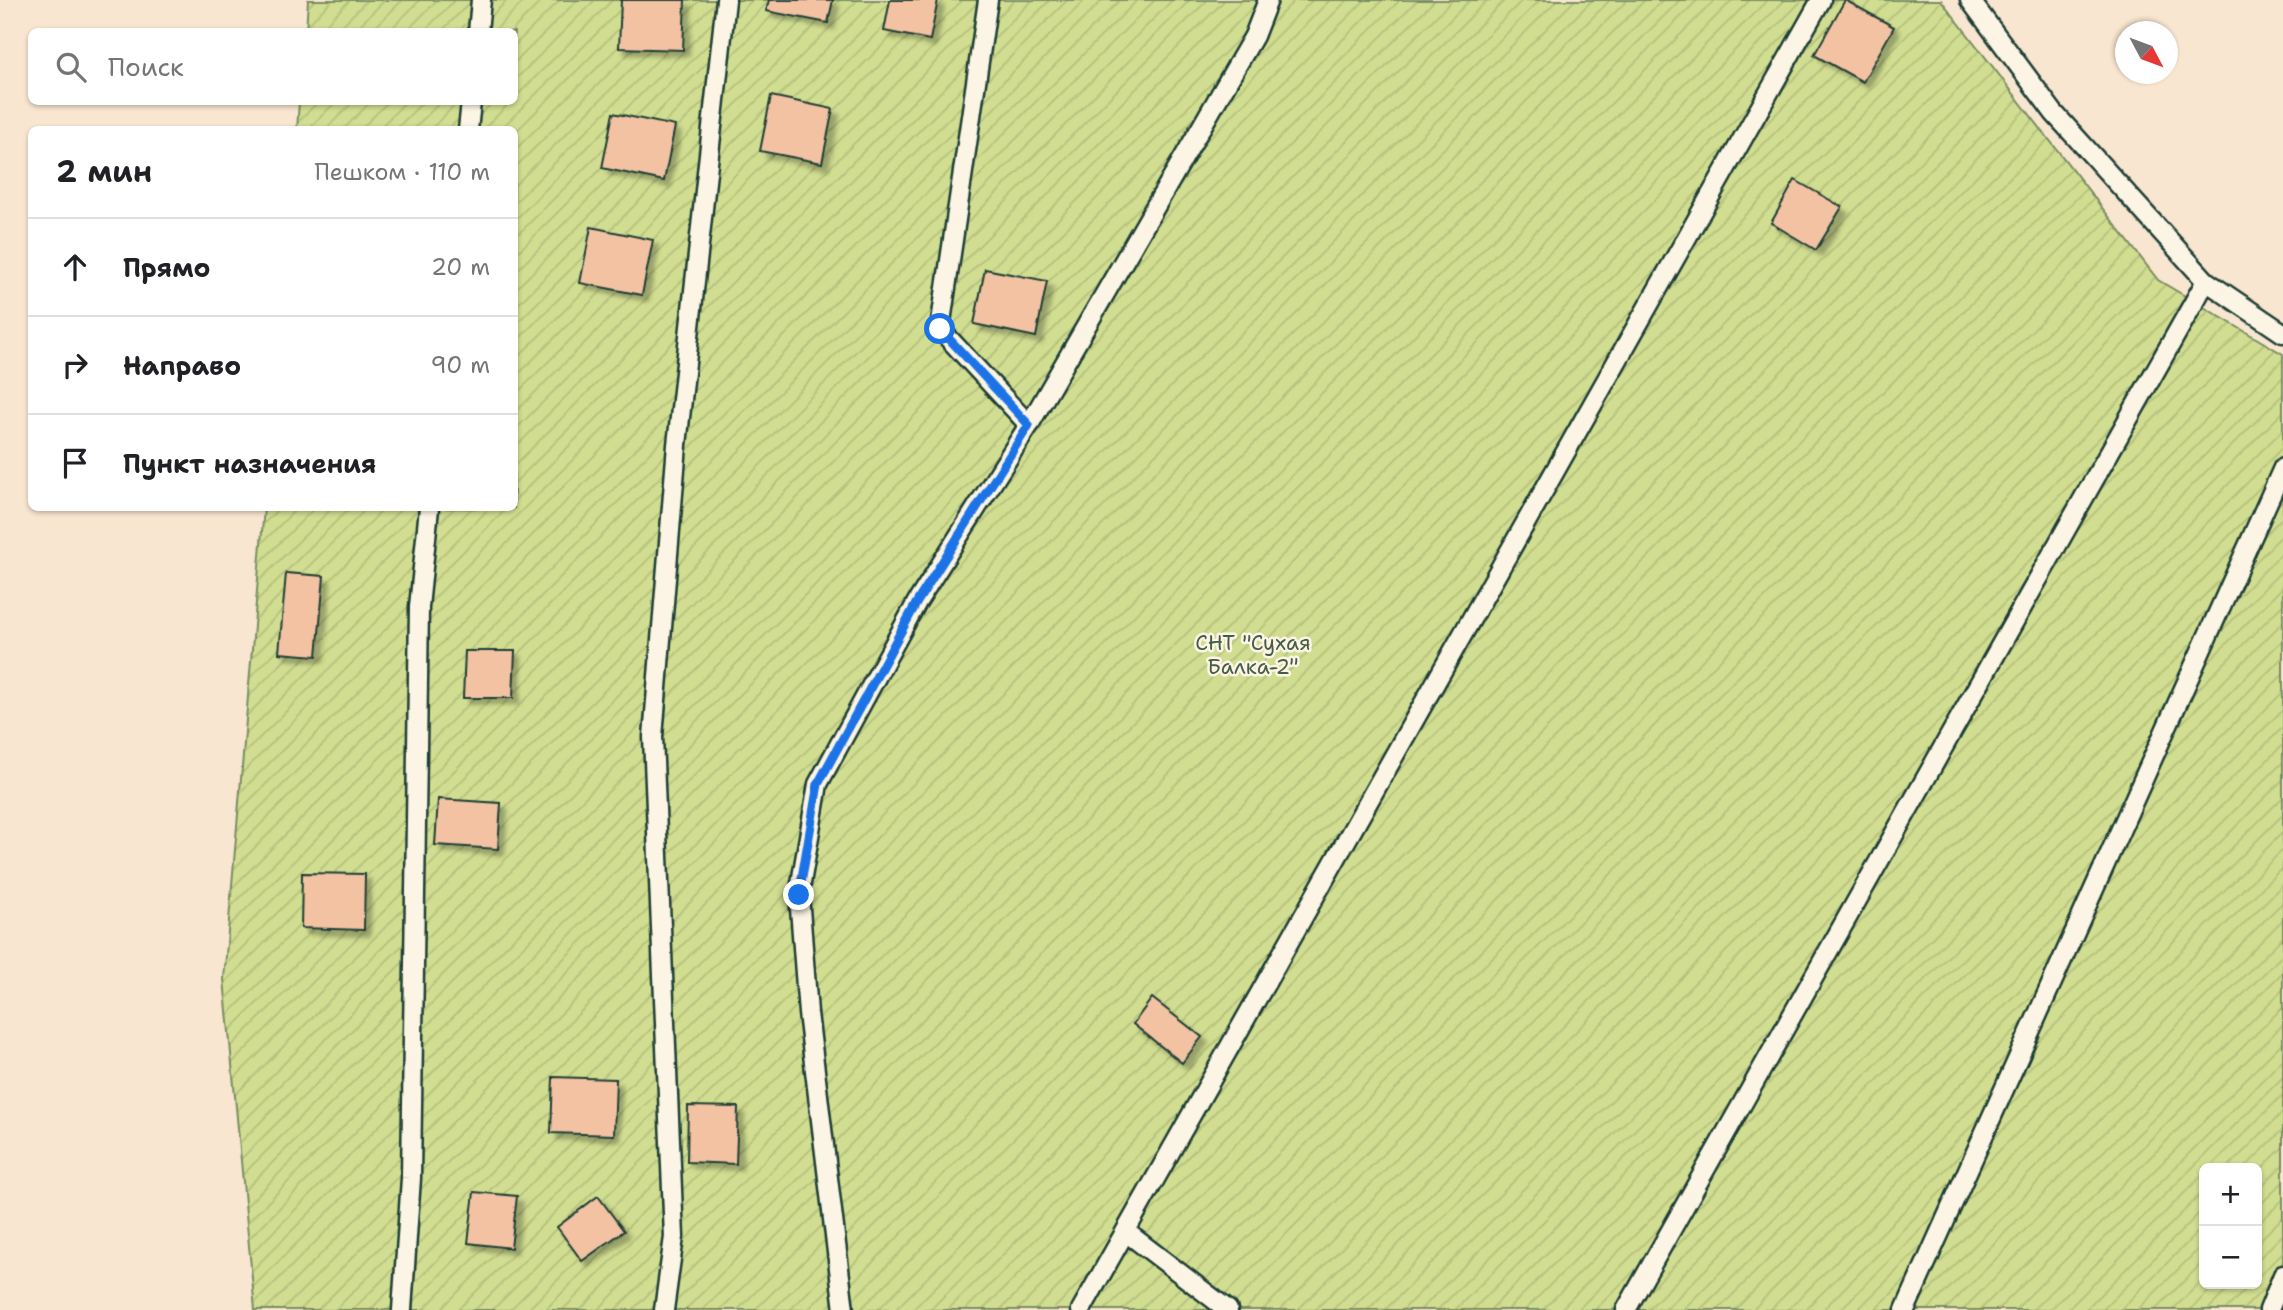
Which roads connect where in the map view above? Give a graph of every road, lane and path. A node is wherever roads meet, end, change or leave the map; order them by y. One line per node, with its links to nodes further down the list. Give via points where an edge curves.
1 (481, 0): 7 (lane)
2 (726, 0): 18 (lane, via 677,445 653,737 674,1237)
3 (988, 0): 12 (lane, via 940,329)
4 (1268, 0): 12 (lane, via 1254,36)
5 (1821, 0): 15 (lane)
6 (1970, 0): 10 (lane, via 2054,113)
7 (478, 28)
8 (471, 105): 9 (lane)
9 (468, 126)
10 (2206, 281): 11 (lane); 22 (lane)
11 (2283, 333)
12 (1029, 425): 19 (lane, via 917,602 818,784 799,895 808,1013)
13 (2283, 468): 23 (lane)
14 (429, 511): 17 (lane, via 419,607 411,1178)
15 (1126, 1231): 20 (lane); 21 (lane)
16 (2283, 1275): 24 (lane)
17 (402, 1310)
18 (664, 1310)
19 (844, 1310)
20 (1081, 1310)
21 (1228, 1310)
22 (1626, 1310)
23 (1905, 1310)
24 (2269, 1310)

